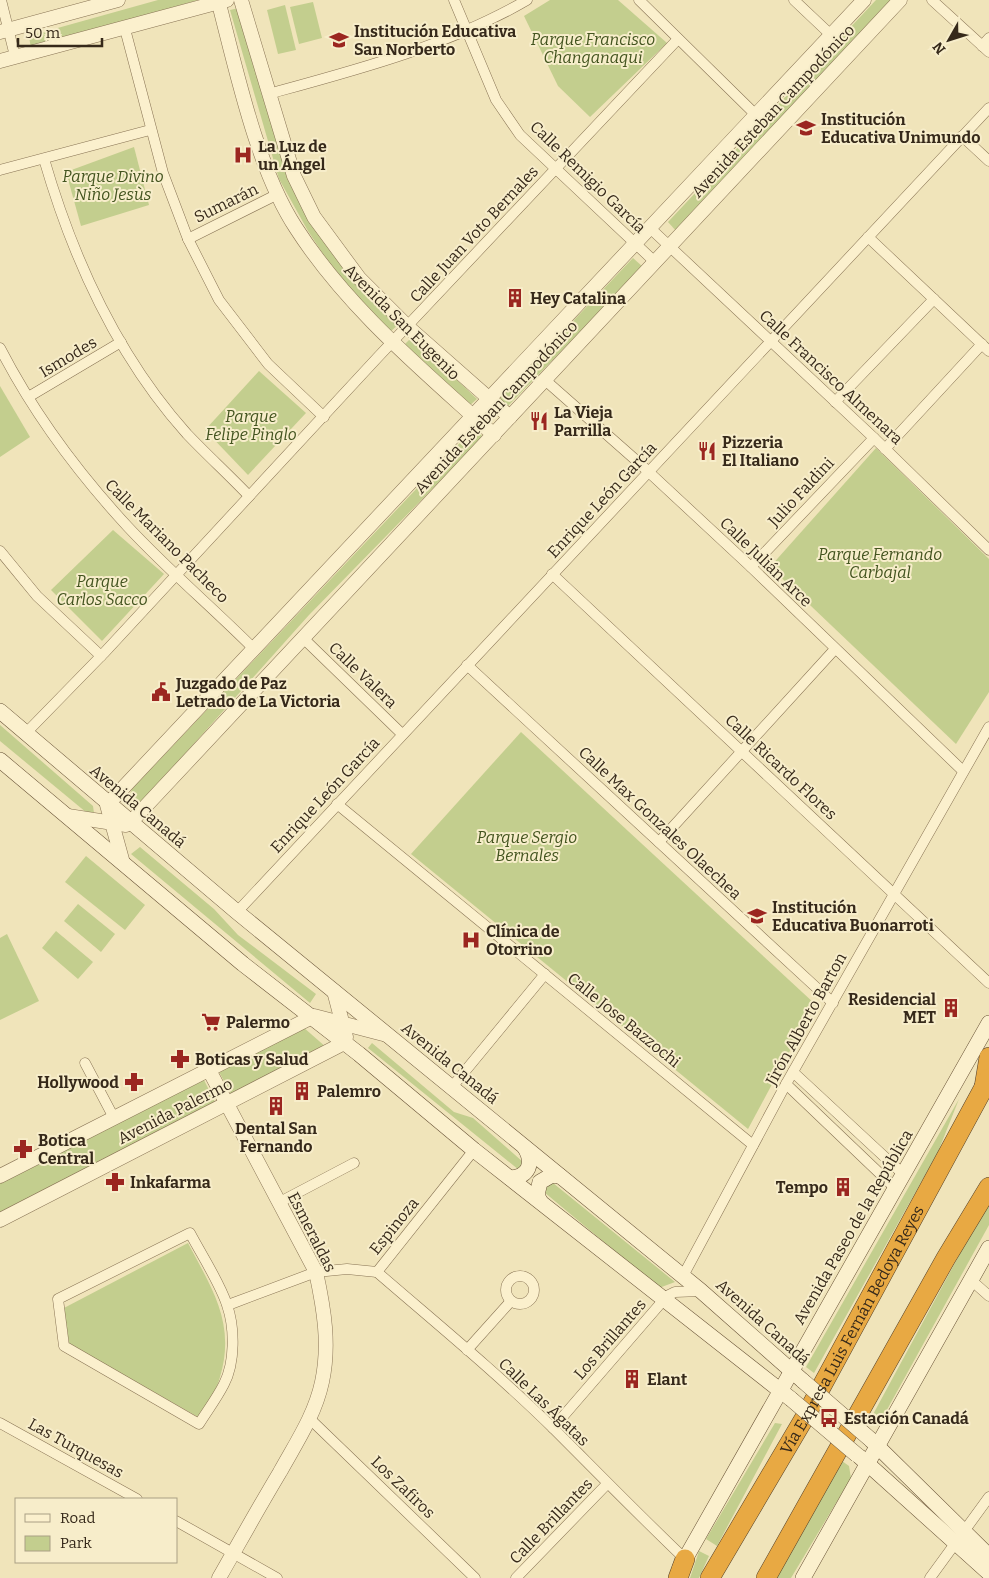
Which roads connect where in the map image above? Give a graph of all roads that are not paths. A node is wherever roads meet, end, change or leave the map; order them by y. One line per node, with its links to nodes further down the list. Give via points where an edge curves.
1 (1, 0): 13 (street)
2 (115, 0): 13 (street)
3 (241, 0): 20 (street, Avenida San Eugenio)
4 (454, 0): 14 (street, Calle Remigio García)
5 (527, 0): 14 (street)
6 (639, 0): 16 (street)
7 (794, 0): 15 (street)
8 (864, 0): 15 (street, Avenida Esteban Campodónico)
9 (900, 0): 34 (street, Avenida Esteban Campodónico)
10 (932, 0): 17 (street)
11 (222, 1): 12 (street); 29 (street, Avenida San Eugenio, via 258,144)
12 (125, 29): 18 (street); 23 (street)
13 (4, 31): 18 (street)
14 (468, 32): 20 (street); 27 (street, Calle Remigio García, via 496,100 520,134)
15 (831, 35): 22 (street, Avenida Esteban Campodónico)
16 (678, 39): 22 (street); 27 (street, Calle Juan Voto Bernales)
17 (987, 45)
18 (16, 56): 19 (street)
19 (0, 61)
20 (268, 94): 37 (street, Avenida San Eugenio, via 294,176 314,217 359,278)
21 (989, 108): 24 (street, Enrique León García)
22 (756, 115): 30 (street, Avenida Esteban Campodónico)
23 (150, 130): 25 (street); 32 (street)
24 (962, 136): 26 (street); 31 (street, Enrique León García)
25 (44, 159): 28 (street); 38 (street, via 76,254 96,299)
26 (989, 161)
27 (556, 168): 33 (street, Calle Remigio García); 37 (street, Calle Juan Voto Bernales)
28 (0, 170)
29 (278, 194): 32 (street, Sumarán); 39 (street, Avenida San Eugenio, via 295,227 322,266)
30 (650, 228): 33 (street, Avenida Esteban Campodónico); 34 (street, Calle Francisco Almenara)
31 (868, 237): 36 (street); 40 (street, Enrique León García)
32 (188, 239): 48 (street, via 219,300 262,357)
33 (636, 244): 35 (street, Calle Remigio García); 45 (street, Avenida Esteban Campodónico)
34 (670, 248): 35 (street, Avenida Esteban Campodónico); 40 (street, Calle Francisco Almenara)
35 (656, 263): 43 (street, Avenida Esteban Campodónico)
36 (934, 299): 42 (street); 46 (street)
37 (408, 326): 39 (street, Calle Juan Voto Bernales); 45 (street, Avenida San Eugenio)
38 (121, 342): 44 (street, Ismodes); 54 (street, via 152,390 187,433)
39 (393, 342): 47 (street, Avenida San Eugenio); 48 (street, Calle Juan Voto Bernales)
40 (771, 342): 46 (street, Calle Francisco Almenara); 53 (street, Enrique León García)
41 (0, 348): 44 (street, Calle Mariano Pacheco)
42 (986, 348): 52 (street)
43 (545, 380): 49 (street, Avenida Esteban Campodónico); 53 (street, Calle Julián Arce)
44 (30, 396): 58 (street, Calle Mariano Pacheco, via 49,430 95,490)
45 (489, 398): 47 (street, Avenida Esteban Campodónico); 49 (street, Avenida San Eugenio)
46 (835, 402): 51 (street, Calle Francisco Almenara)
47 (473, 416): 50 (street, Avenida San Eugenio); 61 (street, Avenida Esteban Campodónico)
48 (324, 417): 54 (street, Calle Juan Voto Bernales)
49 (510, 417): 50 (street, Avenida Esteban Campodónico)
50 (494, 435): 60 (street, Avenida Esteban Campodónico)
51 (874, 438): 52 (street, Calle Francisco Almenara); 57 (street, Julio Faldini)
52 (885, 449): 55 (street, Calle Francisco Almenara)
53 (649, 472): 57 (street, Calle Julián Arce); 59 (street, Enrique León García)
54 (249, 496): 58 (street, Calle Juan Voto Bernales)
55 (989, 550)
56 (0, 551): 63 (street, via 38,596)
57 (751, 567): 62 (street, Calle Julián Arce)
58 (177, 574): 61 (street, Calle Mariano Pacheco); 63 (street, Calle Juan Voto Bernales)
59 (552, 574): 64 (street, Enrique León García); 69 (street, Calle Ricardo Flores)
60 (303, 638): 68 (street, Calle Valera); 76 (street, Avenida Esteban Campodónico)
61 (254, 649): 72 (street, Avenida Esteban Campodónico)
62 (835, 649): 69 (street); 71 (street, Calle Julián Arce)
63 (101, 656): 67 (street, Calle Juan Voto Bernales)
64 (466, 665): 68 (street, Enrique León García); 77 (street, Calle Max Gonzales Olaechea)
65 (0, 711): 67 (main road, Avenida Canadá)
66 (989, 727): 71 (street, Jirón Alberto Barton)
67 (25, 734): 72 (main road, Avenida Canadá)
68 (402, 734): 73 (street, Enrique León García)
69 (742, 752): 77 (street); 79 (street, Calle Ricardo Flores)
70 (2, 766): 74 (main road)
71 (963, 771): 79 (street, Jirón Alberto Barton)
72 (108, 804): 75 (street); 76 (main road, Avenida Canadá)
73 (337, 804): 80 (street, Enrique León García); 81 (street, Calle Jose Bazzochi)
74 (68, 816): 75 (street); 78 (main road)
75 (112, 821): 76 (street); 78 (street)
76 (130, 823): 80 (main road, Avenida Canadá)
77 (659, 842): 84 (street, Calle Max Gonzales Olaechea)
78 (123, 863): 85 (main road)
79 (893, 893): 82 (street, Calle Ricardo Flores); 84 (street, Jirón Alberto Barton)
80 (237, 912): 83 (main road, Avenida Canadá)
81 (544, 974): 96 (street); 99 (street, Calle Jose Bazzochi)
82 (989, 983)
83 (334, 991): 86 (street); 88 (main road, Avenida Canadá)
84 (833, 1003): 93 (street, Jirón Alberto Barton)
85 (311, 1017): 86 (street); 89 (main road); 92 (street, Avenida Palermo)
86 (341, 1021): 88 (street); 89 (street, via 346,1037)
87 (989, 1023): 103 (main road, Avenida Paseo de la República)
88 (387, 1035): 96 (main road, Avenida Canadá)
89 (344, 1043): 97 (street, Avenida Palermo); 101 (main road)
90 (989, 1057): 94 (highway, Vía Expresa Luis Fernán Bedoya Reyes)
91 (86, 1063): 98 (street)
92 (209, 1070): 97 (street, Esmeraldas); 98 (street, Avenida Palermo)
93 (793, 1072): 95 (street, Jirón Alberto Barton); 103 (street)
94 (986, 1083): 145 (highway, Vía Expresa Luis Fernán Bedoya Reyes, via 805,1416)
95 (786, 1084): 99 (street, Jirón Alberto Barton); 108 (street)
96 (452, 1087): 100 (main road, Avenida Canadá)
97 (226, 1104): 110 (street, Esmeraldas); 111 (street, Avenida Palermo)
98 (114, 1118): 104 (street, Avenida Palermo)
99 (753, 1145): 115 (street, Jirón Alberto Barton)
100 (525, 1148): 105 (main road, Avenida Canadá); 106 (main road, via 530,1156 530,1166 518,1178)
101 (474, 1150): 106 (main road); 114 (street, Espinoza)
102 (354, 1163): 110 (street)
103 (903, 1174): 108 (main road, Avenida Paseo de la República)
104 (0, 1176)
105 (560, 1176): 109 (main road, via 552,1175 540,1182 537,1195); 115 (main road, Avenida Canadá)
106 (510, 1178): 109 (main road)
107 (989, 1187): 146 (highway)
108 (895, 1188): 123 (main road, Avenida Paseo de la República)
109 (540, 1201): 120 (main road)
110 (278, 1203): 113 (street, Esmeraldas)
111 (0, 1220)
112 (989, 1248): 116 (main road)
113 (316, 1272): 114 (street, Espinoza, via 347,1269); 121 (street, Espinoza); 125 (street, Esmeraldas, via 323,1303 326,1354 322,1381)
114 (377, 1272): 122 (street, Calle Las Ágatas)
115 (683, 1276): 117 (main road, Avenida Canadá)
116 (971, 1280): 118 (street); 128 (main road)
117 (701, 1291): 120 (street, Los Brillantes, via 675,1292); 123 (main road, Avenida Canadá)
118 (989, 1296)
119 (511, 1300): 122 (street)
120 (664, 1300): 124 (main road); 127 (street, Los Brillantes)
121 (228, 1305): 121 (street, via 232,1351 229,1370 199,1424 64,1346 58,1299 190,1233)
122 (467, 1350): 127 (street, Calle Las Ágatas)
123 (792, 1371): 124 (main road, Avenida Paseo de la República); 128 (main road, Avenida Canadá, bridge)
124 (785, 1395): 129 (main road, bridge); 137 (main road, Avenida Paseo de la República)
125 (310, 1419): 135 (street, Esmeraldas); 141 (street, Los Zafiros)
126 (0, 1423): 132 (street, Las Turquesas)
127 (553, 1428): 130 (street, Calle Las Ágatas)
128 (873, 1442): 129 (main road); 134 (main road, Avenida Canadá)
129 (862, 1459): 134 (main road); 147 (main road)
130 (607, 1484): 137 (street, Calle Las Ágatas); 142 (street, Calle Brillantes)
131 (989, 1497): 134 (street)
132 (135, 1498)
133 (178, 1522): 135 (street)
134 (960, 1538): 136 (main road); 138 (main road); 148 (street)
135 (233, 1553): 139 (street, Esmeraldas); 140 (street)
136 (989, 1556)
137 (685, 1559): 143 (main road, Avenida Paseo de la República); 144 (highway)
138 (989, 1574)
139 (219, 1578)
140 (277, 1578)
141 (475, 1578)
142 (516, 1578)
143 (674, 1578)
144 (678, 1578)
145 (710, 1578)
146 (766, 1578)
147 (803, 1578)
148 (930, 1578)

